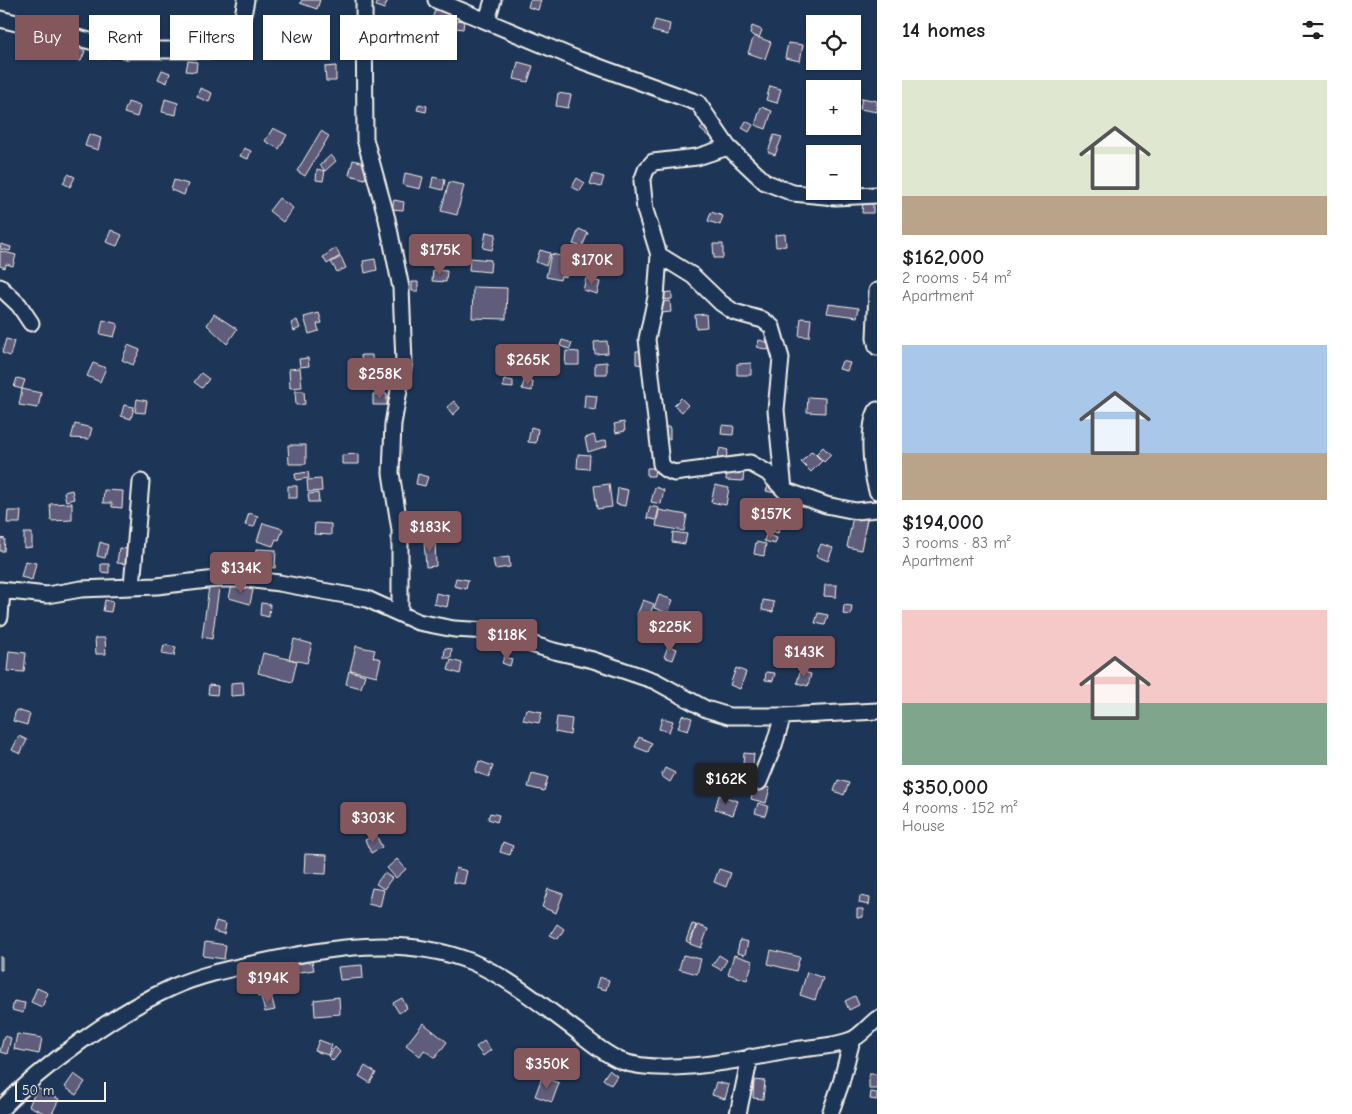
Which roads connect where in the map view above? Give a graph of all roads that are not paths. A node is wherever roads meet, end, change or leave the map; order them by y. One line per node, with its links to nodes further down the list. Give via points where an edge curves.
1 (246, 0): 5 (street, via 234,42 226,48 214,50 127,50)
2 (364, 0): 21 (street, via 365,139 387,219 401,288 404,362 393,424 391,473 400,530)
3 (436, 0): 6 (street)
4 (493, 0): 6 (street)
5 (0, 20)
6 (487, 20): 7 (street, via 577,59 698,102)
7 (728, 147): 8 (street, via 765,182 793,193 835,197); 9 (street, via 698,157 653,162 646,170 642,181 645,210)
8 (877, 195)
9 (659, 255): 16 (street, via 694,276 734,312 763,320 772,327 780,358 776,410); 16 (street, via 656,298 647,339 661,464 674,473 750,463 768,473)
10 (0, 287): 12 (street, via 19,305)
11 (877, 291): 13 (street)
12 (31, 323)
13 (877, 347)
14 (877, 410): 17 (street, via 873,417 872,446)
15 (140, 482): 19 (street)
16 (784, 490): 18 (street, via 826,505 856,511)
17 (877, 491)
18 (877, 509)
19 (132, 586): 20 (street, via 47,595); 21 (street, via 247,579 367,599)
20 (1, 590): 22 (street)
21 (400, 612): 24 (street, via 418,622 488,631 593,660 654,681 706,709 729,716)
22 (0, 616)
23 (877, 711): 24 (street)
24 (783, 716): 25 (street)
25 (759, 782)
26 (877, 1019): 27 (street)
27 (852, 1040): 28 (street); 31 (street)
28 (750, 1057): 29 (street, via 667,1067 633,1064 601,1050 510,982 473,963 446,954 355,946 247,965 175,986 126,1012 82,1042); 30 (street)
29 (0, 1110)
30 (738, 1114)
31 (830, 1114)

